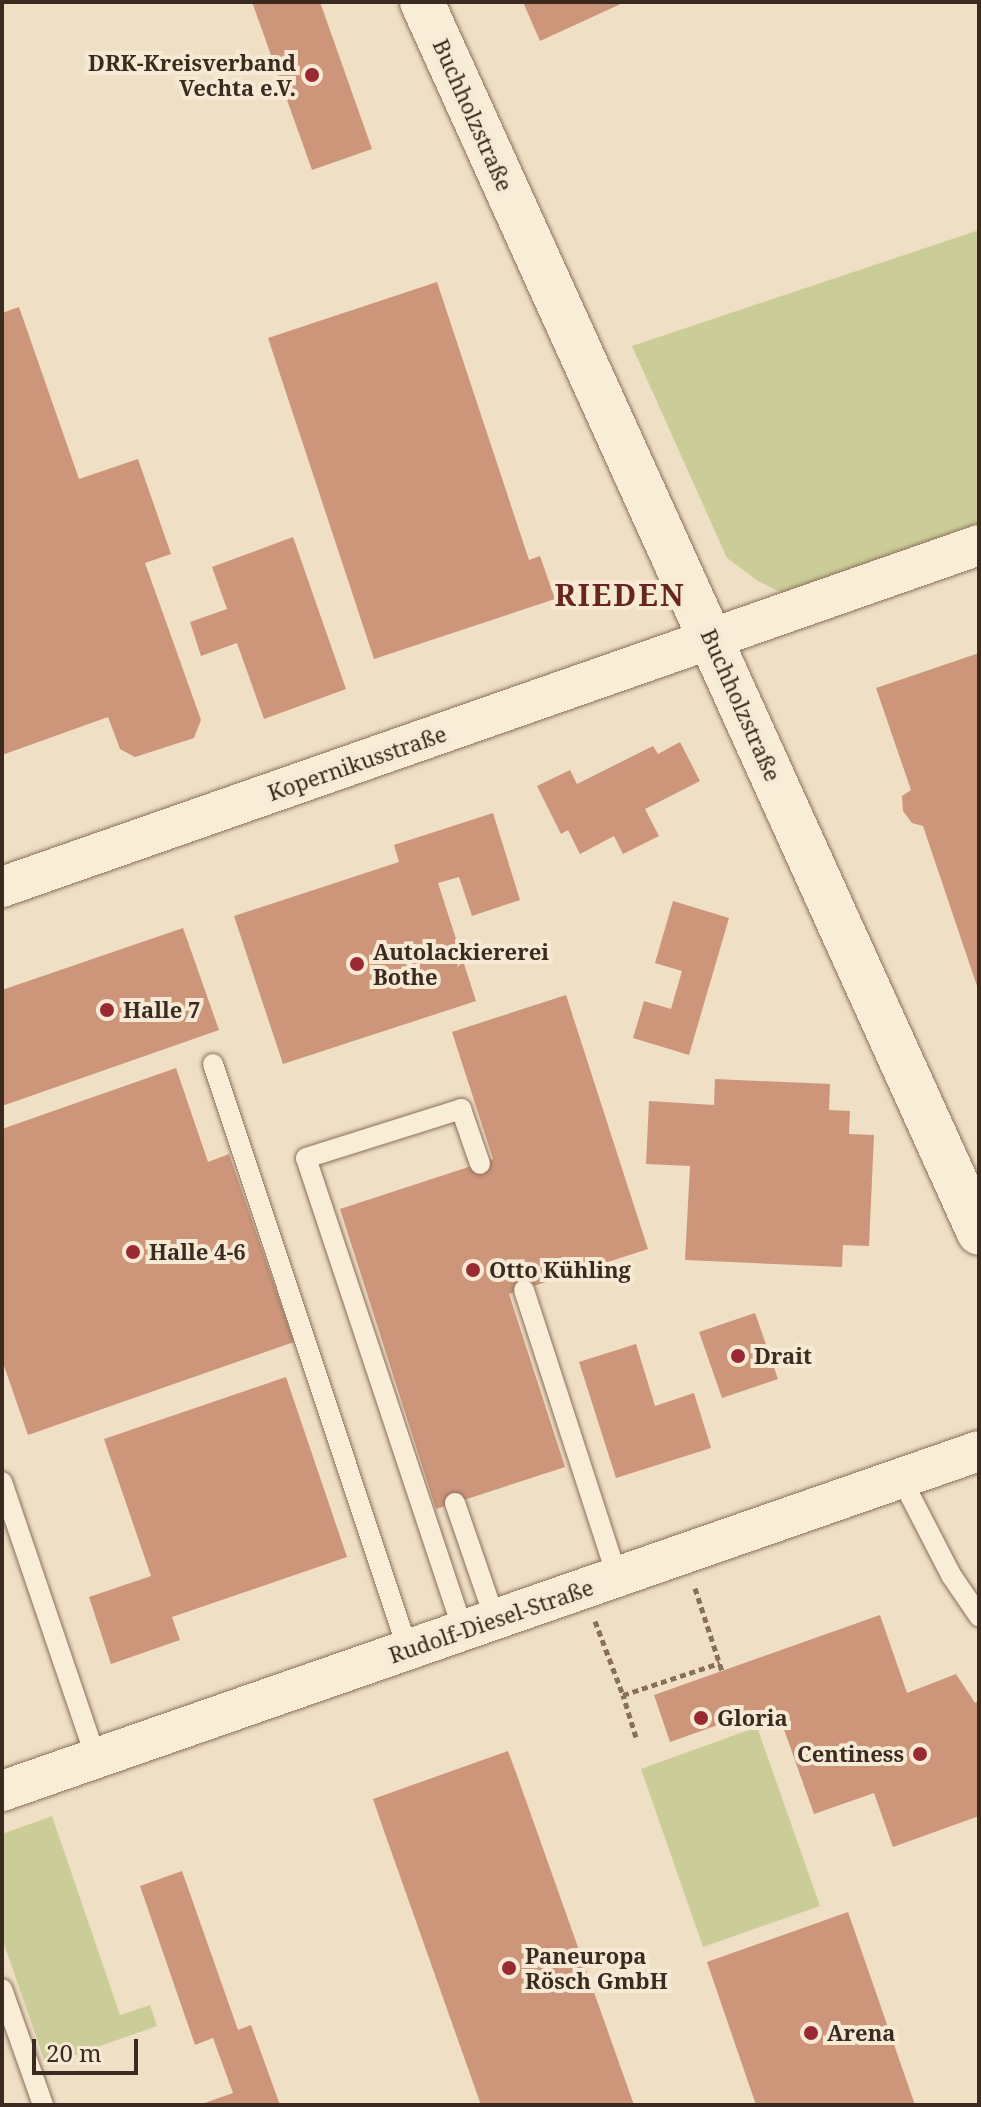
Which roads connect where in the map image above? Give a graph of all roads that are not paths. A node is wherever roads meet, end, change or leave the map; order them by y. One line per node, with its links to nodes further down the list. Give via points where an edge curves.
1 (422, 2): 3 (street, Buchholzstraße)
2 (979, 545): 3 (street, Kopernikusstraße)
3 (712, 641): 4 (street, Kopernikusstraße); 7 (street, Buchholzstraße)
4 (2, 887)
5 (213, 1064): 16 (lane)
6 (480, 1164): 15 (lane, via 461,1109 306,1158)
7 (979, 1233)
8 (524, 1290): 13 (lane)
9 (979, 1451): 10 (street, Rudolf-Diesel-Straße)
10 (901, 1478): 13 (street, Rudolf-Diesel-Straße); 14 (lane, via 951,1575)
11 (2, 1482): 17 (lane)
12 (455, 1503): 15 (lane)
13 (601, 1582): 15 (street, Rudolf-Diesel-Straße)
14 (979, 1616)
15 (479, 1625): 16 (street, Rudolf-Diesel-Straße)
16 (408, 1650): 17 (street, Rudolf-Diesel-Straße)
17 (96, 1758): 18 (street, Rudolf-Diesel-Straße)
18 (2, 1791)
19 (2, 1989): 20 (lane)
20 (43, 2105)

